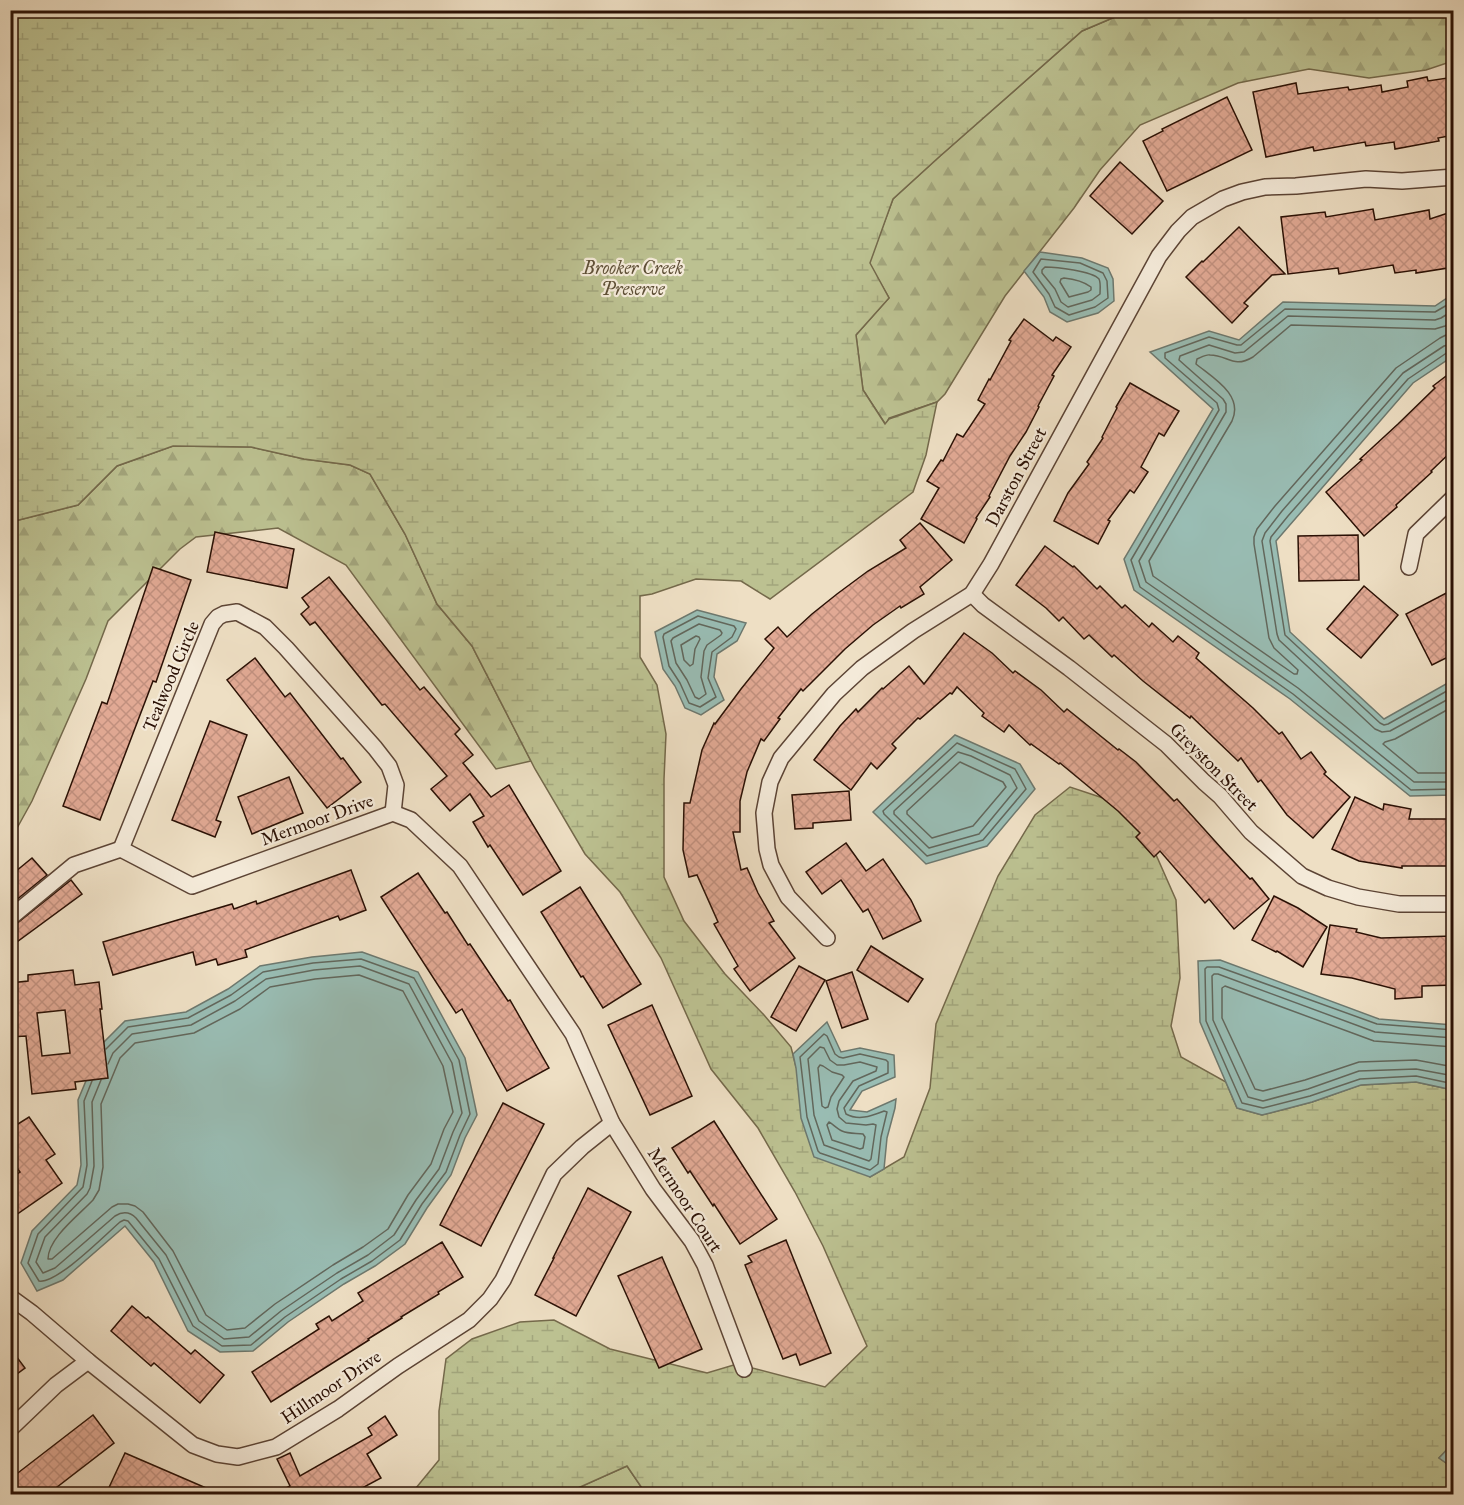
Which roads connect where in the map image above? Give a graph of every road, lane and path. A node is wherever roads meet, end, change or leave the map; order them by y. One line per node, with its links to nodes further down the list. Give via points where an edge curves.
1 (1454, 177): 4 (street, Darston Street, via 1265,187 1223,199 1192,217 1159,256)
2 (1454, 497): 3 (street, via 1416,534)
3 (1409, 567)
4 (972, 594): 7 (street, Greyston Street, via 1166,744 1251,832 1302,876 1358,897 1399,904); 9 (street, Darston Street, via 862,668 834,694 781,758 770,782 764,813 771,865 788,897)
5 (393, 813): 6 (street, Mermoor Drive, via 192,886); 6 (street, Tealwood Circle, via 396,784 389,766 375,748 265,627 232,612 218,616 212,624); 10 (street, Mermoor Drive, via 411,820 460,866 573,1034)
6 (121, 849): 8 (street, via 75,865)
7 (1454, 904)
8 (10, 918)
9 (827, 938)
10 (612, 1123): 12 (street, Hillmoor Drive, via 554,1174 503,1280 469,1320 276,1447 238,1457 193,1445); 13 (street, Mermoor Court, via 705,1265)
11 (10, 1297): 12 (street, Hillmoor Drive)
12 (88, 1361): 14 (street)
13 (744, 1369)
14 (10, 1429)

